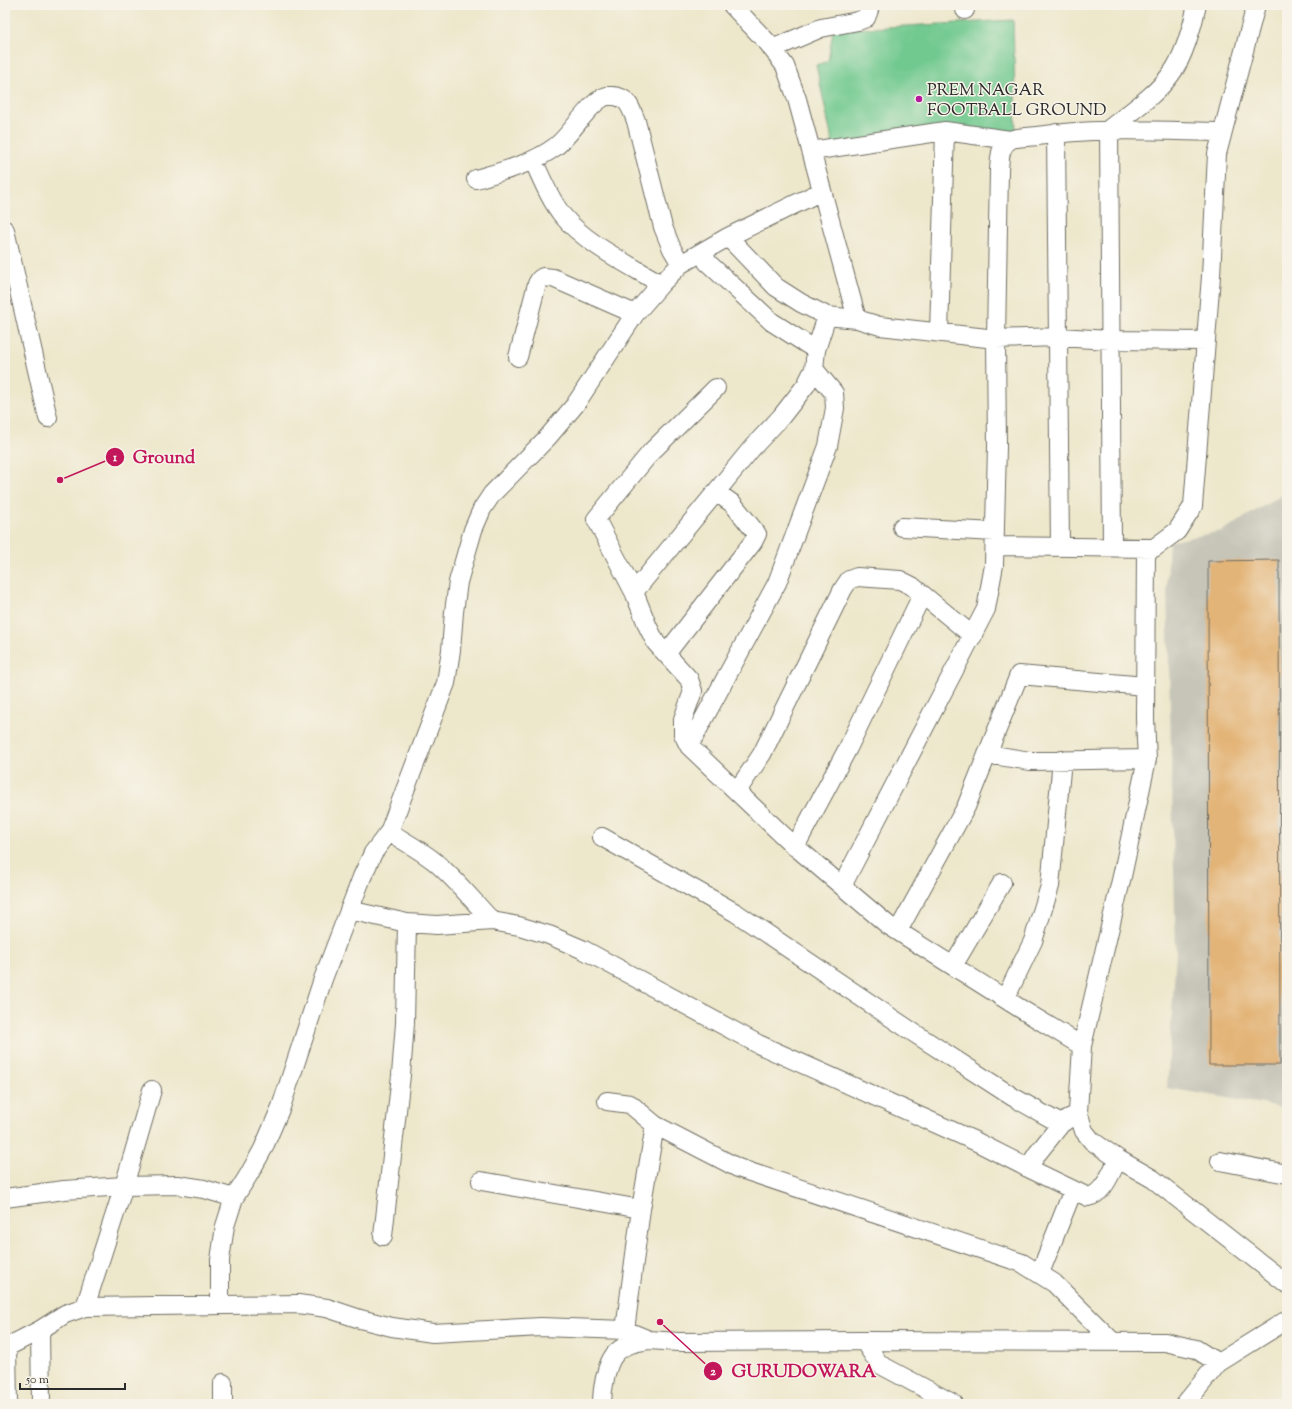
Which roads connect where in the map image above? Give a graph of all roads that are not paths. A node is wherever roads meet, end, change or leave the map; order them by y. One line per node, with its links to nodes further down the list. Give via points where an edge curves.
1 (732, 5): 5 (street)
2 (869, 5): 5 (street, via 866,18 821,28)
3 (1197, 5): 6 (street, via 1185,48 1172,74 1153,94)
4 (1256, 5): 8 (street)
5 (772, 49): 11 (street, via 785,66)
6 (1109, 130): 8 (street); 9 (street); 26 (street)
7 (945, 131): 10 (street); 11 (street); 23 (street)
8 (1222, 132): 27 (street, via 1217,154)
9 (1056, 133): 10 (street); 24 (street)
10 (1010, 140): 25 (street, via 1000,154)
11 (811, 151): 14 (street)
12 (533, 160): 13 (street); 18 (street, via 556,147 595,103 607,96 620,97 630,104 663,227); 19 (street, via 549,194 563,216 579,233)
13 (476, 179)
14 (822, 191): 16 (street); 22 (street)
15 (5, 230): 32 (street)
16 (728, 237): 17 (street); 21 (street, via 776,287)
17 (704, 251): 18 (street); 28 (street, via 706,262 772,322)
18 (681, 264): 19 (street)
19 (660, 284): 20 (street)
20 (635, 314): 29 (street, via 553,278 543,277 537,284); 49 (street, via 575,405 548,437 492,494 482,509 458,582 446,683)
21 (827, 316): 22 (street); 28 (street)
22 (857, 319): 23 (street, via 880,326)
23 (939, 333): 25 (street)
24 (1058, 337): 25 (street); 26 (street); 36 (street)
25 (996, 339): 35 (street)
26 (1110, 340): 27 (street); 37 (street)
27 (1206, 341): 38 (street, via 1193,506 1177,531 1154,548)
28 (816, 350): 30 (street)
29 (518, 357)
30 (814, 369): 33 (street, via 806,385 781,417); 44 (street, via 834,393 835,408 828,446 777,584)
31 (716, 388): 39 (street, via 650,452 596,519)
32 (48, 418)
33 (716, 492): 39 (street); 42 (street, via 733,504 757,534)
34 (902, 527): 35 (street)
35 (995, 539): 36 (street); 41 (street, via 994,565 986,609)
36 (1060, 547): 37 (street)
37 (1112, 548): 38 (street)
38 (1146, 548): 43 (street)
39 (634, 592): 42 (street, via 656,643)
40 (922, 595): 41 (street); 48 (street, via 900,580 857,577 849,580 762,754); 51 (street, via 848,748)
41 (973, 636): 53 (street)
42 (666, 654): 44 (street, via 689,679 693,691 683,719 683,734)
43 (1145, 686): 45 (street, via 1019,676); 46 (street)
44 (689, 746): 48 (street)
45 (987, 754): 47 (street, via 1030,761); 57 (street, via 966,807)
46 (1147, 759): 47 (street); 60 (street)
47 (1062, 760): 59 (street, via 1050,886 1033,941)
48 (736, 791): 51 (street)
49 (389, 832): 54 (street, via 373,853); 55 (street, via 434,861)
50 (602, 837): 64 (street, via 736,913 1006,1093)
51 (795, 846): 53 (street)
52 (1002, 883): 58 (street)
53 (842, 886): 57 (street)
54 (349, 910): 56 (street); 74 (street, via 323,979 281,1108 263,1149)
55 (492, 921): 56 (street, via 437,925); 68 (street, via 549,935 584,950 758,1044 977,1142)
56 (407, 923): 76 (street, via 402,1075)
57 (898, 931): 58 (street)
58 (953, 966): 59 (street)
59 (1005, 999): 60 (street)
60 (1082, 1046): 63 (street)
61 (152, 1090): 71 (street)
62 (607, 1101): 65 (street, via 630,1104)
63 (1078, 1112): 64 (street); 66 (street, via 1084,1130 1092,1141)
64 (1061, 1124): 68 (street)
65 (655, 1125): 75 (street); 77 (street, via 738,1168 1022,1263)
66 (1118, 1159): 72 (street, via 1101,1191 1094,1196 1088,1197); 78 (street, via 1153,1179)
67 (1220, 1161): 69 (street)
68 (1028, 1168): 72 (street)
69 (1287, 1174)
70 (481, 1181): 75 (street)
71 (124, 1186): 73 (street, via 64,1190); 74 (street, via 178,1185); 80 (street)
72 (1073, 1190): 77 (street)
73 (5, 1198)
74 (234, 1198): 79 (street, via 225,1226 220,1260)
75 (642, 1209): 83 (street)
76 (383, 1236)
77 (1040, 1273): 86 (street, via 1054,1283)
78 (1287, 1284)
79 (220, 1304): 80 (street); 83 (street, via 298,1304 327,1308 392,1327 433,1333 541,1327)
80 (85, 1307): 82 (street, via 65,1314)
81 (1287, 1320): 88 (street)
82 (40, 1330): 87 (street); 91 (street)
83 (626, 1330): 84 (street)
84 (649, 1340): 85 (street); 93 (street, via 630,1344 615,1354 606,1372)
85 (864, 1341): 86 (street); 94 (street, via 879,1364)
86 (1112, 1342): 88 (street, via 1165,1342 1196,1349)
87 (6, 1347): 90 (street)
88 (1218, 1363): 95 (street)
89 (223, 1383): 92 (street)
90 (8, 1404)
91 (41, 1404)
92 (223, 1404)
93 (602, 1404)
94 (954, 1404)
95 (1185, 1404)

